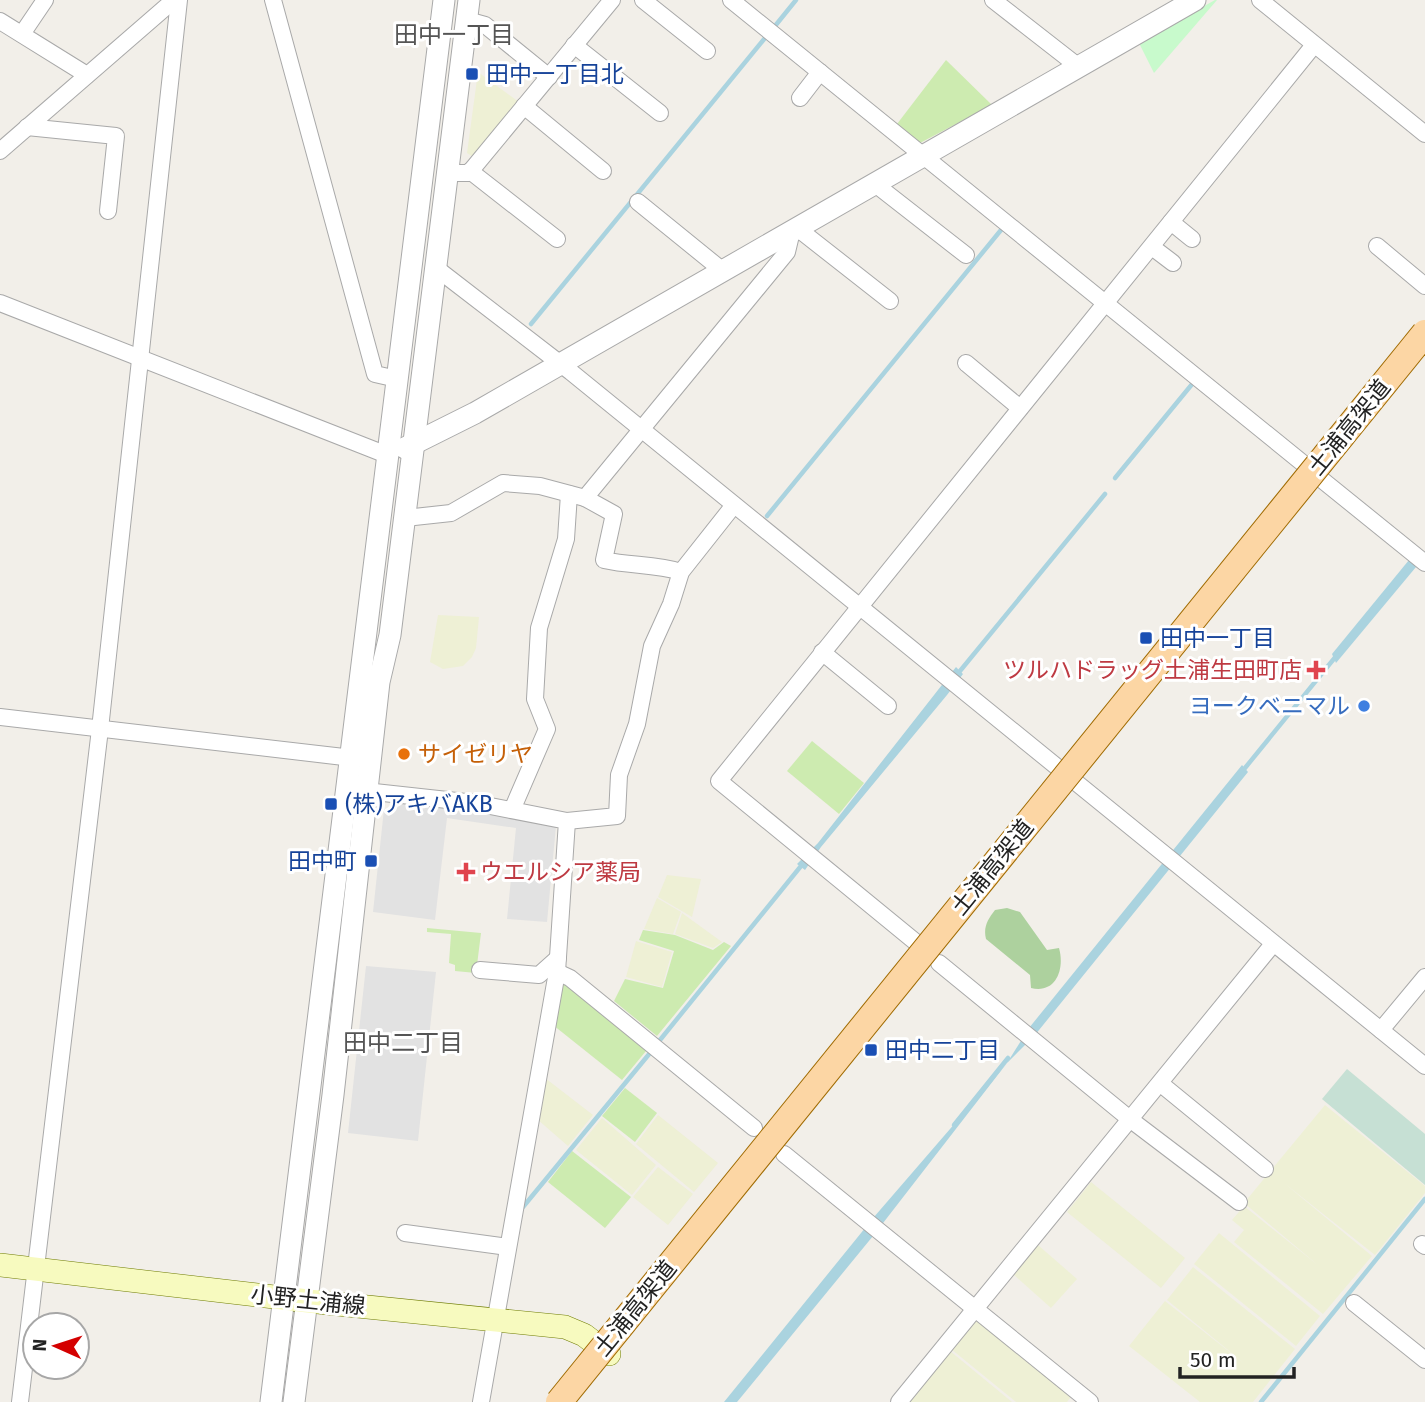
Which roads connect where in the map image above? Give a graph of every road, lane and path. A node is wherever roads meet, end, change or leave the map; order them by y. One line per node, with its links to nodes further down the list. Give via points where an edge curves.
1 (45, 0): 13 (street)
2 (177, 0): 19 (street); 49 (street)
3 (274, 0): 52 (street, via 375,374)
4 (444, 0): 52 (street)
5 (611, 0): 14 (street)
6 (643, 0): 16 (street)
7 (731, 0): 18 (street)
8 (993, 0): 17 (street)
9 (1195, 0): 17 (street)
10 (1260, 0): 15 (street)
11 (468, 10): 20 (street); 30 (street)
12 (0, 21): 13 (street)
13 (22, 34): 19 (street)
14 (574, 45): 20 (street); 23 (street)
15 (1314, 45): 25 (street); 34 (street)
16 (707, 51)
17 (1079, 67): 27 (street)
18 (820, 72): 21 (street); 27 (street)
19 (88, 75): 24 (street)
20 (549, 77): 22 (street)
21 (800, 98)
22 (524, 106): 28 (street); 29 (street)
23 (660, 113)
24 (27, 127): 26 (street); 33 (street, via 116,136)
25 (1425, 134)
26 (0, 151)
27 (925, 156): 31 (street); 47 (street)
28 (470, 171): 30 (street); 36 (street)
29 (603, 171)
30 (447, 173): 42 (street)
31 (875, 184): 35 (street); 40 (street)
32 (638, 202): 43 (street)
33 (108, 211)
34 (1171, 222): 37 (street); 39 (street)
35 (795, 230): 43 (street); 45 (street); 54 (street, via 787,252)
36 (557, 239)
37 (1192, 239)
38 (1377, 246): 44 (street)
39 (1152, 247): 41 (street); 47 (street)
40 (966, 255)
41 (1173, 263)
42 (436, 268): 50 (street); 55 (street)
43 (723, 271): 50 (street)
44 (1425, 286)
45 (890, 301)
46 (0, 303): 49 (street)
47 (1106, 303): 53 (street); 57 (street)
48 (1425, 333): 104 (main road, 土浦高架道, bridge)
49 (140, 359): 56 (street); 69 (street)
50 (561, 363): 54 (street); 55 (street)
51 (966, 363): 53 (street)
52 (397, 379): 56 (street)
53 (1020, 408): 65 (street)
54 (641, 429): 60 (street); 61 (street)
55 (414, 444): 56 (street); 62 (street)
56 (387, 455): 70 (street)
57 (1304, 465)
58 (1321, 479): 63 (street)
59 (569, 494): 60 (street); 62 (street, via 503,483 452,513); 72 (street, via 566,539 539,628 535,699 547,729)
60 (585, 498): 64 (street, via 614,514 604,560 630,566 659,565)
61 (734, 505): 64 (street); 65 (street)
62 (405, 518): 70 (street, via 390,635)
63 (1425, 563)
64 (681, 572): 73 (street, via 652,646 637,724 619,775 617,816)
65 (859, 607): 66 (street); 75 (street)
66 (822, 652): 67 (street); 74 (street, via 719,781)
67 (888, 706)
68 (0, 717): 69 (street)
69 (100, 729): 70 (street); 91 (street)
70 (360, 759): 71 (street)
71 (357, 790): 72 (street); 92 (street); 93 (street)
72 (512, 810): 73 (street)
73 (567, 821): 77 (street)
74 (918, 944)
75 (1273, 944): 80 (street); 82 (street)
76 (939, 963): 83 (street)
77 (557, 965): 78 (street, via 539,975); 84 (street); 89 (street)
78 (480, 970)
79 (1425, 977): 80 (street)
80 (1381, 1030): 81 (street)
81 (1425, 1066)
82 (1161, 1084): 83 (street); 86 (street)
83 (1131, 1120): 87 (street); 95 (street)
84 (754, 1128)
85 (784, 1154): 95 (street)
86 (1265, 1170)
87 (1239, 1202)
88 (405, 1233): 89 (street)
89 (508, 1247): 96 (street)
90 (0, 1265): 91 (main road, 小野土浦線)
91 (36, 1268): 92 (main road, 小野土浦線); 100 (street)
92 (282, 1297): 93 (main road, 小野土浦線); 101 (street)
93 (308, 1301): 96 (main road, 小野土浦線); 102 (street)
94 (1354, 1303): 98 (street)
95 (975, 1309): 99 (street); 105 (street)
96 (495, 1318): 97 (main road, 小野土浦線, via 574,1329); 103 (street)
97 (609, 1354)
98 (1425, 1360)
99 (1081, 1399)
100 (20, 1402)
101 (271, 1402)
102 (294, 1402)
103 (481, 1402)
104 (559, 1402)
105 (899, 1402)

